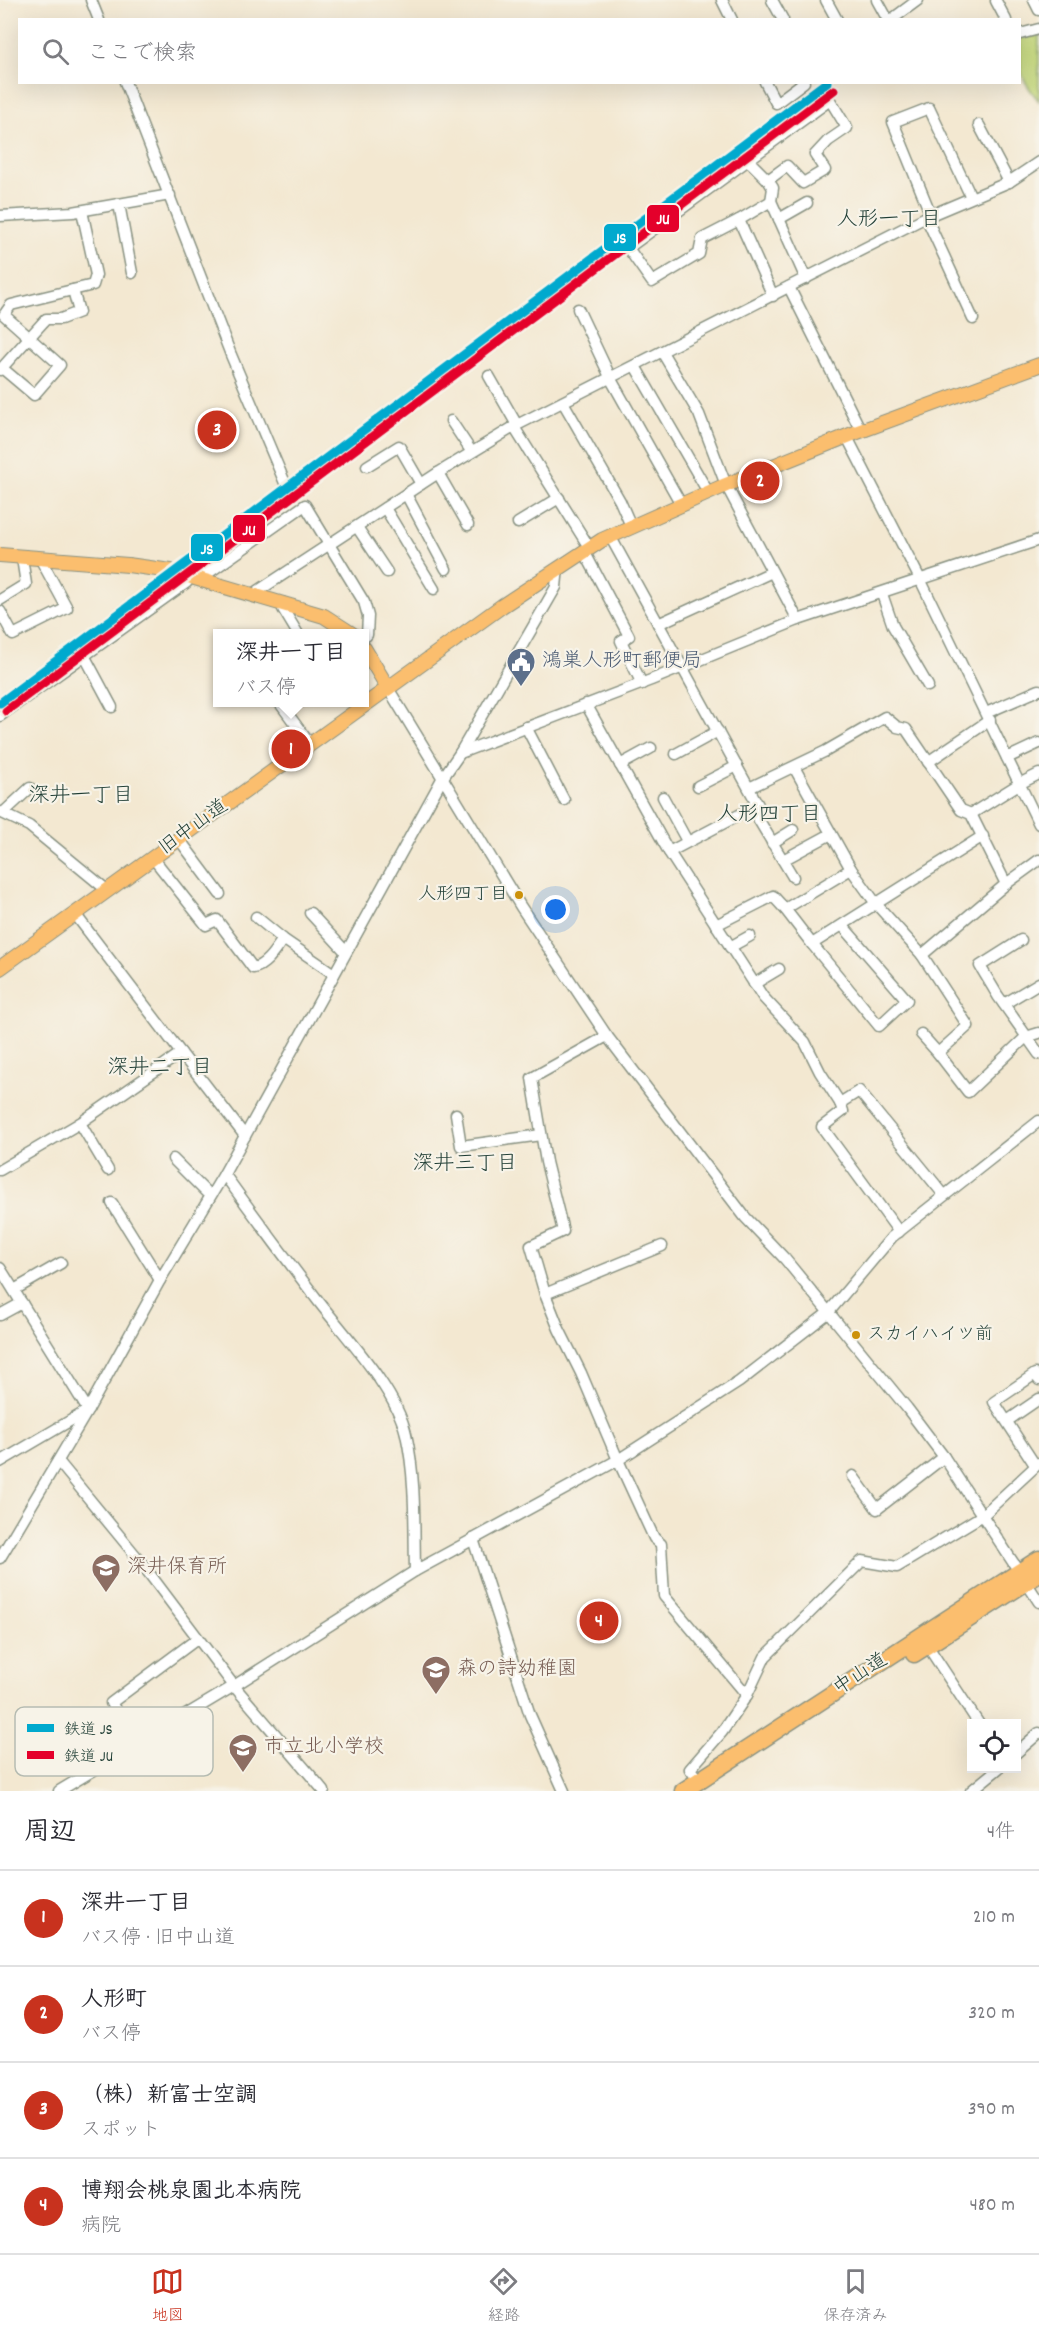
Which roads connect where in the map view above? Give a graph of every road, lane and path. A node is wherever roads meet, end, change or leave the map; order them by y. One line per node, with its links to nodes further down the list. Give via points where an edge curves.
1 (92, 0): 10 (street)
2 (722, 0): 11 (street)
3 (772, 0): 12 (street)
4 (826, 0): 13 (street)
5 (877, 0): 14 (street)
6 (918, 0): 15 (street)
7 (1034, 0): 9 (street)
8 (996, 1): 16 (street)
9 (1039, 10)
10 (98, 18)
11 (731, 18)
12 (782, 18)
13 (836, 18)
14 (889, 18)
15 (893, 18)
16 (1005, 18)
17 (1039, 29): 18 (street)
18 (1021, 34)
19 (126, 84): 27 (street)
20 (766, 84): 21 (street, via 776,103)
21 (801, 84)
22 (979, 125): 26 (street)
23 (748, 160): 25 (street); 25 (street, via 830,100 847,128 815,155 825,170 803,183 787,166); 36 (street, via 628,248 652,282 699,254 702,239)
24 (1039, 162): 26 (street)
25 (768, 180): 29 (street, via 773,188)
26 (1009, 182): 28 (street)
27 (170, 195): 31 (street); 59 (street)
28 (971, 197): 34 (street); 34 (street, via 929,108 893,122)
29 (771, 201): 35 (street); 36 (street)
30 (807, 203): 35 (street)
31 (119, 204): 32 (street); 37 (street)
32 (82, 211): 33 (street); 40 (street, via 96,275 93,285)
33 (0, 216)
34 (928, 216): 38 (street); 43 (street)
35 (779, 219): 38 (street)
36 (739, 220): 41 (street)
37 (132, 273)
38 (806, 279): 39 (street)
39 (789, 287): 41 (street); 54 (street)
40 (73, 290): 44 (street, via 78,312 61,319 46,319); 44 (street, via 11,305 4,315)
41 (773, 296): 45 (street)
42 (578, 309): 50 (street)
43 (973, 319)
44 (30, 339): 48 (street); 48 (street, via 60,365 34,395)
45 (662, 352): 47 (street); 61 (street, via 699,414)
46 (1039, 365): 54 (main road, 旧中山道)
47 (635, 366): 50 (street); 62 (street)
48 (1, 369)
49 (489, 376): 53 (street)
50 (612, 377): 51 (street); 65 (street)
51 (563, 402): 53 (street); 69 (street)
52 (451, 421): 56 (street)
53 (516, 426): 56 (street); 64 (street)
54 (861, 431): 55 (main road, 旧中山道)
55 (847, 436): 61 (main road, 旧中山道); 83 (street)
56 (471, 451): 58 (street)
57 (367, 466): 60 (street, via 399,446)
58 (438, 473): 60 (street); 68 (street)
59 (285, 483)
60 (421, 484): 63 (street)
61 (726, 485): 62 (main road, 旧中山道); 81 (street)
62 (708, 492): 65 (main road, 旧中山道)
63 (405, 494): 66 (street); 79 (street)
64 (558, 498): 67 (street); 74 (street)
65 (681, 504): 69 (main road, 旧中山道)
66 (385, 508): 70 (street); 84 (street)
67 (518, 523)
68 (468, 525)
69 (631, 526): 71 (main road, 旧中山道)
70 (357, 527): 73 (street); 80 (street)
71 (610, 536): 74 (main road, 旧中山道); 91 (street)
72 (1039, 540): 83 (street)
73 (329, 544): 82 (street, via 305,505); 86 (street); 94 (street, via 364,602)
74 (587, 549): 78 (main road, 旧中山道); 98 (street, via 628,636 621,641)
75 (0, 555): 76 (main road)
76 (22, 558): 77 (main road); 87 (street, via 26,584)
77 (41, 560): 82 (main road, via 128,565); 89 (street, via 66,608 13,635)
78 (558, 568): 100 (main road, 旧中山道); 114 (street, via 556,587)
79 (446, 569)
80 (387, 572)
81 (772, 572): 90 (street); 91 (street)
82 (197, 579): 86 (main road); 95 (street)
83 (920, 579): 85 (street); 108 (street)
84 (434, 589)
85 (882, 594): 90 (street); 99 (street, via 892,626)
86 (256, 595): 88 (main road)
87 (0, 600)
88 (285, 603): 92 (street, via 283,609); 93 (main road, via 324,616)
89 (0, 611)
90 (798, 620): 97 (street)
91 (658, 624): 97 (street)
92 (296, 629)
93 (345, 629)
94 (367, 629)
95 (84, 655): 104 (street); 107 (street)
96 (369, 656): 100 (main road)
97 (683, 668): 98 (street); 110 (street)
98 (642, 684): 103 (street)
99 (928, 686)
100 (388, 688): 102 (main road, 旧中山道); 122 (street)
101 (1039, 690): 108 (street)
102 (369, 702)
103 (586, 704): 109 (street); 118 (street)
104 (112, 707)
105 (283, 707): 112 (street)
106 (362, 707): 112 (main road, 旧中山道)
107 (0, 716)
108 (988, 717): 116 (street); 117 (street)
109 (526, 727): 114 (street); 128 (street)
110 (718, 731): 115 (street); 119 (street)
111 (1039, 743): 116 (street)
112 (310, 744): 136 (main road, 旧中山道)
113 (651, 748): 118 (street)
114 (460, 753): 122 (street)
115 (676, 754)
116 (1007, 758): 123 (street)
117 (928, 762): 120 (street, via 906,729 885,717); 131 (street, via 961,810)
118 (621, 765): 139 (street)
119 (736, 766): 124 (street); 126 (street)
120 (794, 767): 126 (street); 134 (street)
121 (1039, 774): 123 (street)
122 (442, 779): 160 (street); 170 (street, via 555,961)
123 (1019, 784): 131 (street); 132 (street)
124 (698, 786)
125 (30, 788): 130 (street)
126 (749, 788): 129 (street, via 758,805)
127 (663, 797): 137 (street)
128 (564, 800)
129 (751, 807): 137 (street); 138 (street)
130 (2, 812): 146 (street, via 29,826)
131 (971, 814): 135 (street)
132 (1039, 824)
133 (793, 830): 138 (street)
134 (831, 834): 141 (street); 143 (street)
135 (983, 836): 145 (street); 148 (street)
136 (179, 839): 140 (main road, 旧中山道); 147 (street)
137 (687, 841): 139 (street)
138 (772, 843): 141 (street)
139 (669, 852): 153 (street)
140 (153, 858): 146 (main road, 旧中山道); 156 (street, via 206,925 217,920 253,968 272,954)
141 (783, 860): 144 (street)
142 (1039, 860): 145 (street)
143 (851, 869): 148 (street); 149 (street)
144 (793, 877)
145 (1006, 884): 161 (street)
146 (108, 891): 151 (main road, 旧中山道)
147 (220, 894)
148 (878, 905): 154 (street); 161 (street)
149 (785, 909): 153 (street, via 773,896); 158 (street)
150 (310, 913): 160 (street)
151 (75, 914): 162 (main road, 旧中山道); 172 (street)
152 (256, 917): 156 (street)
153 (716, 925): 159 (street)
154 (842, 925): 158 (street); 158 (street, via 907,1000 879,1026)
155 (750, 936): 159 (street)
156 (283, 939): 164 (street)
157 (1021, 940): 167 (street, via 980,966)
158 (812, 944)
159 (730, 947): 166 (street)
160 (346, 952): 164 (street)
161 (922, 955): 173 (street, via 968,1026)
162 (0, 968)
163 (780, 969): 166 (street)
164 (334, 974): 180 (street)
165 (1039, 983): 167 (street)
166 (754, 984): 175 (street, via 805,1042)
167 (1004, 1004): 171 (street)
168 (1039, 1033): 171 (street)
169 (921, 1034): 173 (street)
170 (607, 1036): 179 (street, via 532,1078); 196 (street, via 745,1217 786,1259)
171 (1026, 1037): 173 (street, via 968,1092); 174 (street)
172 (181, 1053): 178 (street); 180 (street)
173 (938, 1053)
174 (1039, 1054)
175 (840, 1103): 185 (street, via 858,1091); 188 (street, via 843,1112 822,1127)
176 (456, 1114): 179 (street, via 461,1146)
177 (1039, 1121): 185 (street)
178 (80, 1124): 182 (street); 183 (street)
179 (541, 1135): 194 (street, via 563,1231 531,1246)
180 (245, 1136): 184 (street)
181 (173, 1159): 186 (street)
182 (0, 1170)
183 (108, 1170)
184 (224, 1174): 186 (street); 212 (street, via 372,1371 396,1409 406,1433 413,1485)
185 (944, 1195): 188 (street)
186 (210, 1196): 192 (street)
187 (112, 1203): 192 (street)
188 (899, 1232): 196 (street)
189 (662, 1246): 194 (street)
190 (61, 1263): 193 (street)
191 (0, 1268): 193 (street)
192 (160, 1280): 200 (street)
193 (14, 1290): 195 (street)
194 (545, 1294): 203 (street)
195 (22, 1303): 197 (street); 200 (street)
196 (828, 1313): 202 (street); 203 (street, via 739,1382)
197 (0, 1315)
198 (1039, 1380): 201 (street, via 1035,1374 994,1402)
199 (1039, 1399): 201 (street)
200 (88, 1410): 204 (street); 205 (street)
201 (1007, 1421): 206 (street)
202 (944, 1457): 207 (street, via 877,1509); 208 (street)
203 (618, 1460): 209 (street); 218 (street, via 654,1538 661,1544 664,1596)
204 (0, 1461)
205 (58, 1461): 210 (street); 215 (street, via 136,1556)
206 (1037, 1464): 208 (street)
207 (853, 1476)
208 (983, 1515): 213 (street); 218 (street, via 897,1567 862,1561 765,1658)
209 (473, 1539): 212 (street); 230 (street, via 530,1715)
210 (0, 1558)
211 (1039, 1558): 213 (highway, 中山道)
212 (415, 1570): 217 (street)
213 (1028, 1576): 214 (street); 216 (highway, 中山道); 226 (highway, 中山道)
214 (1039, 1602)
215 (197, 1639): 217 (street); 219 (street, via 111,1703)
216 (927, 1645): 221 (street); 226 (highway, 中山道)
217 (234, 1686): 220 (street); 229 (street)
218 (747, 1695): 226 (street, via 690,1769)
219 (114, 1707)
220 (199, 1707)
221 (976, 1719)
222 (1039, 1733): 223 (street)
223 (1021, 1749)
224 (993, 1773): 232 (street)
225 (90, 1776): 227 (street)
226 (700, 1786): 231 (highway, 中山道)
227 (72, 1788): 228 (street)
228 (59, 1791)
229 (324, 1791)
230 (564, 1791)
231 (683, 1791)
232 (971, 1791)

